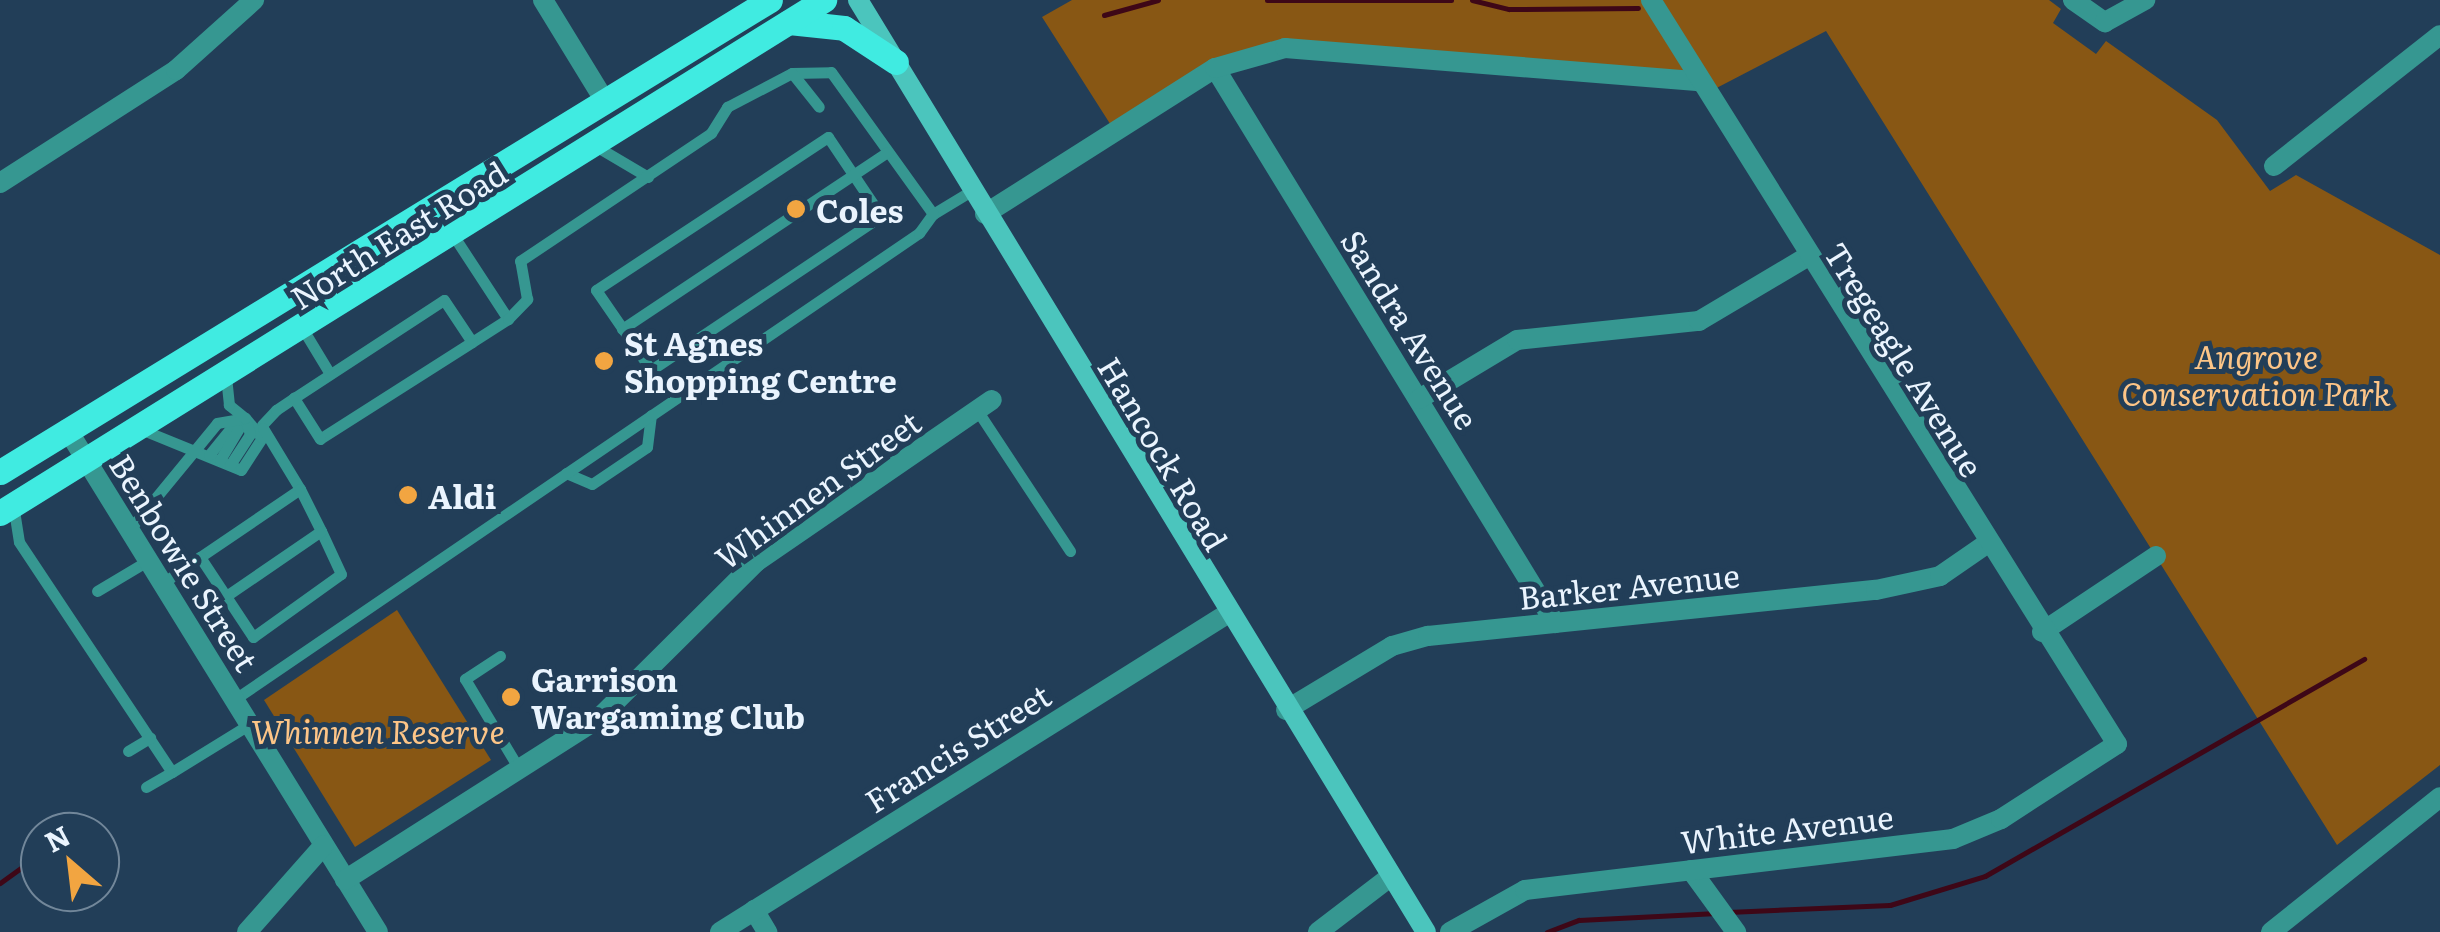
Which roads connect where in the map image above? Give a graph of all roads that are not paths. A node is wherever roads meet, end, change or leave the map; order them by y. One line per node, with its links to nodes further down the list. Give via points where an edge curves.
1 (254, 0): 10 (street)
2 (543, 0): 18 (street)
3 (751, 0): 12 (main road)
4 (770, 0): 12 (main road, North East Road)
5 (824, 0): 11 (main road, North East Road)
6 (858, 0): 14 (main road, Hancock Road)
7 (1651, 0): 17 (street, Tregeagle Avenue)
8 (2073, 0): 9 (street, via 2105,22)
9 (2145, 0)
10 (234, 7): 25 (street, via 176,70)
11 (789, 22): 14 (main road, via 844,28); 20 (main road, North East Road)
12 (726, 28): 18 (main road, North East Road)
13 (2440, 36): 22 (street)
14 (896, 62): 26 (main road, Hancock Road)
15 (1214, 68): 17 (street, via 1327,48); 28 (street); 39 (street, Sandra Avenue)
16 (792, 73): 19 (lane); 21 (lane, via 831,72); 24 (lane, via 727,107 711,134)
17 (1698, 81): 31 (street, Tregeagle Avenue)
18 (606, 103): 30 (main road, North East Road)
19 (819, 107)
20 (599, 148): 24 (lane); 29 (main road, North East Road)
21 (887, 152): 23 (lane); 27 (lane)
22 (2274, 166)
23 (853, 174): 33 (lane); 33 (lane, via 828,137 596,290); 33 (lane, via 882,216 651,370)
24 (648, 176): 32 (lane, via 520,261 527,299)
25 (0, 183)
26 (971, 191): 27 (lane); 28 (main road, Hancock Road)
27 (933, 214): 41 (lane, via 919,233)
28 (985, 214): 62 (main road, Hancock Road)
29 (454, 238): 30 (main road, via 440,232); 32 (lane); 34 (main road, North East Road)
30 (362, 257): 45 (main road, North East Road)
31 (1807, 257): 39 (street, via 1698,320 1516,340); 54 (street, Tregeagle Avenue)
32 (508, 319): 35 (lane)
33 (622, 329)
34 (304, 331): 36 (lane); 37 (main road, North East Road)
35 (472, 342): 36 (lane, via 444,300); 38 (lane, via 320,439)
36 (330, 374): 38 (lane)
37 (226, 376): 42 (lane, via 229,404); 44 (main road, North East Road)
38 (294, 398): 43 (lane)
39 (1418, 399): 63 (street, Sandra Avenue)
40 (985, 405): 55 (lane); 72 (street, Whinnen Street, via 756,562 598,720)
41 (652, 415): 49 (lane); 49 (lane, via 647,447 592,484)
42 (244, 418): 43 (lane); 47 (lane); 47 (lane, via 217,423); 47 (lane, via 262,438)
43 (262, 425): 50 (lane)
44 (138, 428): 46 (main road, North East Road); 47 (lane)
45 (67, 429): 46 (street, Benbowie Street); 48 (main road, North East Road)
46 (86, 459): 51 (main road, North East Road); 52 (street, Benbowie Street)
47 (220, 460): 52 (lane)
48 (0, 472)
49 (566, 473): 66 (lane)
50 (300, 489): 53 (lane); 57 (lane)
51 (6, 508): 69 (lane, via 19,542)
52 (130, 529): 58 (street, Benbowie Street)
53 (320, 531): 61 (lane); 61 (lane, via 341,574 253,638)
54 (1985, 544): 63 (street, Barker Avenue, via 1940,576 1876,590); 64 (street, Tregeagle Avenue)
55 (1070, 551)
56 (2156, 556): 64 (street)
57 (200, 558): 59 (lane); 61 (lane)
58 (149, 560): 59 (street, Benbowie Street); 60 (lane)
59 (162, 582): 66 (street, Benbowie Street)
60 (97, 591)
61 (226, 596)
62 (1228, 614): 67 (main road, Hancock Road); 80 (street, Francis Street)
63 (1554, 623): 67 (street, Barker Avenue, via 1392,646)
64 (2042, 632): 70 (street, Tregeagle Avenue)
65 (500, 656): 72 (lane, via 465,679)
66 (234, 699): 68 (street, Benbowie Street)
67 (1286, 710): 78 (main road, Hancock Road)
68 (250, 724): 73 (lane); 76 (street, Benbowie Street)
69 (150, 738): 71 (lane); 73 (lane)
70 (2118, 744): 77 (street, White Avenue, via 2001,819 1953,839)
71 (128, 751)
72 (519, 770): 79 (street, Whinnen Street)
73 (172, 772): 74 (lane)
74 (146, 787)
75 (2440, 797): 89 (street)
76 (324, 845): 79 (street, Benbowie Street); 82 (street)
77 (1691, 870): 81 (street); 88 (street, White Avenue, via 1525,890)
78 (1390, 877): 86 (street); 87 (main road, Hancock Road)
79 (345, 880): 83 (street, Benbowie Street)
80 (754, 910): 84 (street, Francis Street); 85 (street)
81 (1733, 928)
82 (246, 932)
83 (378, 932)
84 (720, 932)
85 (767, 932)
86 (1318, 932)
87 (1426, 932)
88 (1450, 932)
89 (2271, 932)

